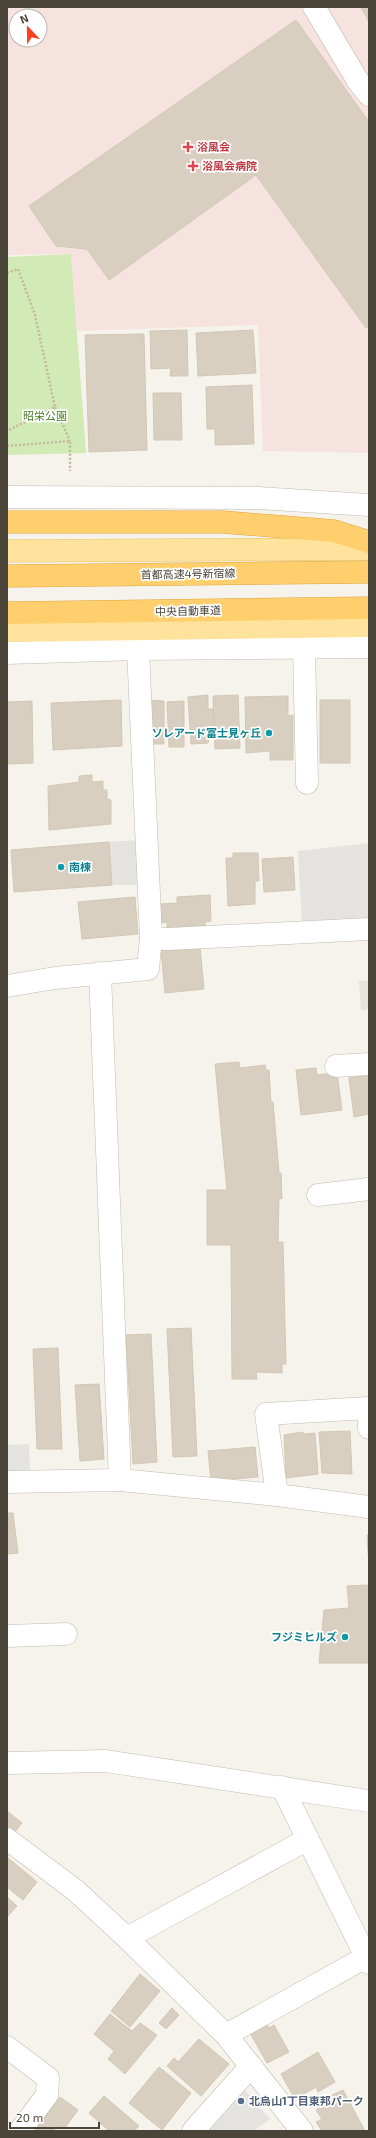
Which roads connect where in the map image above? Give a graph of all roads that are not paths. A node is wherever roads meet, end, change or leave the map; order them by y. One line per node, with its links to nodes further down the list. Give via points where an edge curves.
1 (314, 7): 2 (street)
2 (369, 95)
3 (7, 497): 4 (street, via 258,498)
4 (369, 505)
5 (7, 522): 6 (highway, via 222,522 334,531)
6 (369, 542)
7 (369, 548): 8 (main road)
8 (7, 550)
9 (369, 572): 10 (highway, 首都高速4号新宿線)
10 (7, 576)
11 (369, 608): 12 (highway, 中央自動車道)
12 (7, 613)
13 (369, 626): 14 (main road)
14 (7, 631)
15 (369, 647): 16 (street)
16 (304, 648): 17 (street); 19 (street)
17 (138, 649): 18 (street); 21 (street)
18 (7, 653)
19 (307, 783)
20 (369, 929): 21 (street)
21 (151, 938): 22 (street, via 148,969)
22 (100, 973): 23 (street); 29 (street)
23 (7, 986)
24 (369, 1064): 25 (street)
25 (336, 1066)
26 (369, 1189): 27 (street)
27 (318, 1195)
28 (369, 1428): 31 (street, via 368,1408 266,1414)
29 (120, 1480): 30 (street); 31 (street)
30 (7, 1482)
31 (277, 1495): 32 (street)
32 (369, 1507)
33 (66, 1634): 34 (street)
34 (7, 1636)
35 (7, 1763): 36 (street, via 106,1761)
36 (282, 1787): 37 (street); 39 (street)
37 (369, 1801)
38 (7, 1839): 40 (street, via 75,1890)
39 (308, 1839): 40 (street); 41 (street)
40 (127, 1938): 42 (street)
41 (368, 1960): 42 (street)
42 (226, 2034): 44 (street)
43 (7, 2047): 45 (street, via 48,2078 47,2095)
44 (251, 2066): 46 (street); 47 (street)
45 (20, 2131)
46 (192, 2131)
47 (302, 2131)

